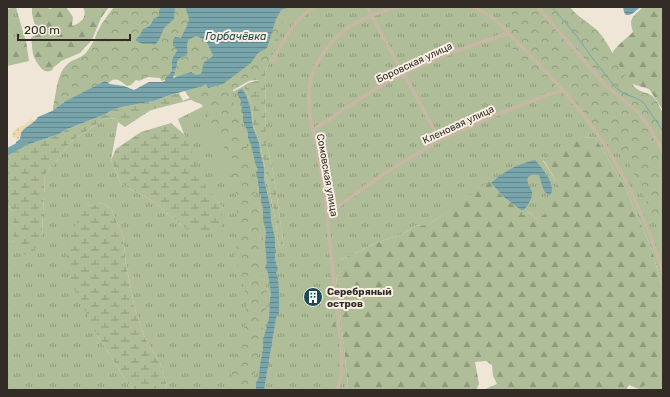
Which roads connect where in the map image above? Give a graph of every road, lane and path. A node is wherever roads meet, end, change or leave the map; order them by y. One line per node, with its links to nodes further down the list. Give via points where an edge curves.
1 (312, 7): 8 (street, via 291,30)
2 (368, 7): 6 (street)
3 (397, 7): 6 (street, Сомовская улица)
4 (473, 7): 7 (street, via 492,17)
5 (538, 7): 13 (street, via 606,86 638,112)
6 (371, 15): 9 (street); 11 (street, Сомовская улица, via 344,30 318,59 310,81 309,95)
7 (508, 33): 9 (street, Боровская улица, via 448,54); 10 (street)
8 (273, 62)
9 (403, 74): 11 (street, Боровская улица); 12 (street)
10 (563, 92): 12 (street, Кленовая улица, via 552,93 498,114); 15 (street, via 591,123 628,183)
11 (313, 130): 14 (street, Сомовская улица)
12 (440, 140): 14 (street, Кленовая улица, via 385,173)
13 (663, 151)
14 (328, 213): 16 (street, Сомовская улица, via 341,355)
15 (663, 274)
16 (337, 390)

